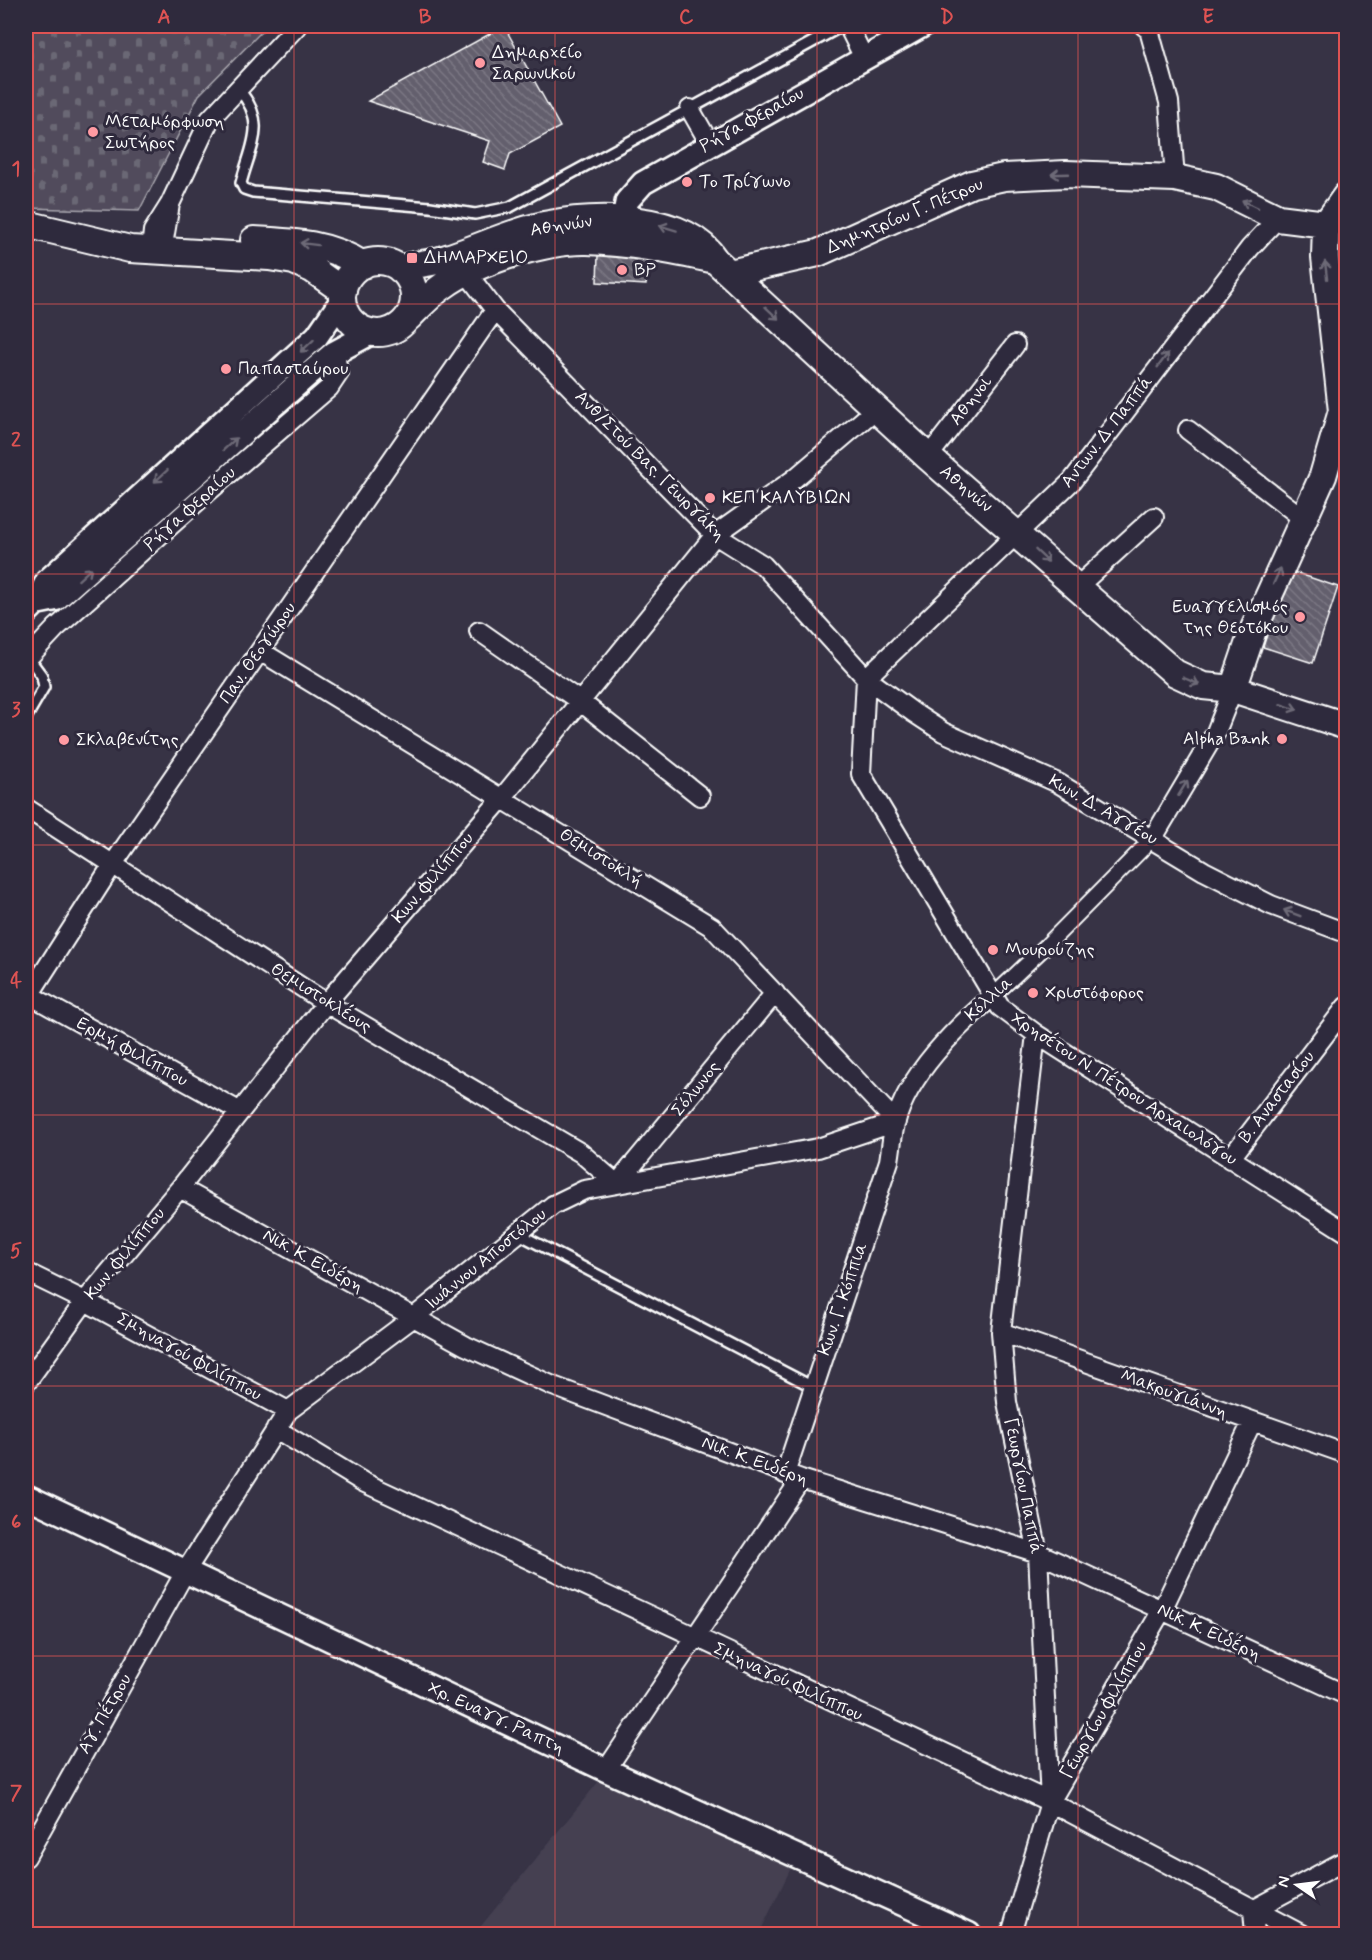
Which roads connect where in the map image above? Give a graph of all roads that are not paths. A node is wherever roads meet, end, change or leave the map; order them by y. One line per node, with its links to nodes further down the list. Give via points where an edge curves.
1 (297, 26): 7 (street)
2 (842, 26): 8 (lane)
3 (848, 26): 6 (street)
4 (922, 26): 6 (street, Ρήγα Φεραίου)
5 (1144, 26): 10 (street, via 1149,30 1169,102)
6 (864, 58): 9 (street, Ρήγα Φεραίου)
7 (239, 90): 8 (lane, via 250,103 257,126 241,183 244,189 475,214 510,207); 16 (street, via 210,119 170,204)
8 (690, 109): 9 (street)
9 (710, 144): 15 (street, Ρήγα Φεραίου, via 637,187)
10 (1175, 178): 12 (main road, Δημητρίου Γ. Πέτρου, one-way to 10, via 1216,187); 18 (main road, Δημητρίου Γ. Πέτρου, one-way to 18, via 1066,174 1004,177 972,184 818,253)
11 (1347, 196): 14 (main road)
12 (1278, 218): 14 (main road, Δημητρίου Γ. Πέτρου); 33 (street, Αντων. Δ. Παππά, one-way to 12, via 1072,481 1250,248)
13 (26, 224): 16 (main road, via 130,249)
14 (1326, 224): 28 (main road, one-way to 14, via 1324,257)
15 (608, 239): 18 (main road, Αθηνών, via 658,255); 18 (main road, Αθηνών, one-way to 15, via 706,247 666,227); 19 (main road, Αθηνών, via 585,220 543,225 441,260); 20 (main road, Αθηνών, via 531,249)
16 (157, 243): 17 (main road, one-way to 16, via 338,251 314,244); 21 (main road, via 294,261 312,268)
17 (363, 265): 19 (main road, via 376,261); 21 (main road, via 352,273)
18 (722, 267): 27 (main road, Αθηνών, one-way to 27)
19 (400, 269): 23 (main road, via 413,290 414,304)
20 (466, 272): 22 (street, Ανθ/Στού Βας. Γεωργάκη); 23 (main road, Αθηνών, via 442,286)
21 (343, 296): 24 (main road, via 347,315); 36 (street, one-way to 36, via 317,336 47,581)
22 (495, 310): 34 (street, Ανθ/Στού Βας. Γεωργάκη); 39 (street, Παν. Θεογώρου)
23 (409, 317): 24 (main road, via 385,333)
24 (371, 333): 26 (street, Ρήγα Φεραίου)
25 (1014, 345): 30 (street, Αθηνοι)
26 (334, 353): 36 (street, Ρήγα Φεραίου, one-way to 26, via 56,599); 37 (street, Ρήγα Φεραίου, via 339,373 329,387)
27 (876, 409): 30 (main road, Αθηνών); 34 (street, Κων. Φιλίππου, via 794,479)
28 (1345, 413): 32 (main road)
29 (1188, 430): 32 (street)
30 (928, 457): 33 (main road, Αθηνών)
31 (1154, 517): 35 (street)
32 (1304, 519): 42 (main road, one-way to 32, via 1252,633)
33 (1017, 533): 35 (main road, Αθηνών, one-way to 35); 41 (street, Αντων. Δ. Παππά)
34 (715, 534): 41 (street, Ανθ/Στού Βας. Γεωργάκη, via 763,566); 43 (street, Κων. Φιλίππου)
35 (1076, 588): 42 (main road, Αθηνών, one-way to 42, via 1175,674 1203,686)
36 (31, 608): 37 (street)
37 (56, 628): 40 (street, Ρήγα Φεραίου)
38 (479, 631): 43 (street)
39 (260, 651): 47 (street, Θεμιστοκλή); 50 (street, Παν. Θεογώρου)
40 (27, 658): 44 (lane, via 42,676 44,687)
41 (866, 678): 49 (street, Κων. Δ. Αγγέου, via 943,732 1058,783); 53 (street, Χρησέτου Ν. Πέτρου Αρχαιολόγου, via 861,774)
42 (1233, 689): 45 (main road, Αθηνών, one-way to 45); 49 (street, one-way to 42, via 1216,732)
43 (582, 702): 46 (street); 47 (street, Κων. Φιλίππου)
44 (26, 718)
45 (1345, 720)
46 (700, 796)
47 (503, 797): 52 (street, Θεμιστοκλή, via 712,927); 55 (street, Κων. Φιλίππου)
48 (26, 808): 50 (street, Θεμιστοκλέους)
49 (1153, 838): 51 (street, Κων. Δ. Αγγέου, one-way to 49, via 1270,905); 53 (street, Κόλλια)
50 (112, 864): 54 (street, Παν. Θεογώρου); 55 (street, Θεμιστοκλέους)
51 (1347, 933)
52 (775, 993): 59 (street, Θεμιστοκλή); 61 (street, Σόλωνος)
53 (994, 995): 57 (street, Χρησέτου Ν. Πέτρου Αρχαιολόγου, via 1000,1007); 59 (street, Κόλλια, via 954,1030 914,1084)
54 (27, 996): 58 (street, Ερμή Φιλίππου)
55 (326, 1003): 58 (street, Κων. Φιλίππου); 61 (street, Θεμιστοκλέους, via 581,1153)
56 (1347, 1007): 60 (street, Β. Αναστασίου)
57 (1036, 1034): 60 (street, Χρησέτου Ν. Πέτρου Αρχαιολόγου); 68 (street, Γεωργίου Παππά)
58 (239, 1111): 62 (street, Κων. Φιλίππου)
59 (896, 1122): 61 (street, Ιωάννου Αποστόλου, via 818,1148); 70 (street, Κων. Γ. Κόππια, via 889,1161)
60 (1230, 1159): 63 (street, Χρησέτου Ν. Πέτρου Αρχαιολόγου)
61 (617, 1184): 64 (street, Ιωάννου Αποστόλου, via 584,1190 553,1205)
62 (180, 1188): 66 (street, Κων. Φιλίππου); 67 (street, Νικ. Κ. Ειδέρη)
63 (1347, 1232)
64 (518, 1233): 67 (street, Ιωάννου Αποστόλου); 70 (lane)
65 (26, 1272): 66 (street, Σμηναγού Φιλίππου)
66 (85, 1301): 69 (street, Κων. Φιλίππου); 71 (street, Σμηναγού Φιλίππου)
67 (414, 1317): 71 (street, Ιωάννου Αποστόλου); 75 (street, Νικ. Κ. Ειδέρη, via 553,1386)
68 (1001, 1332): 72 (street, Μακρυγιάννη); 77 (street, Γεωργίου Παππά, via 1007,1402)
69 (26, 1383)
70 (813, 1387): 75 (street, Κων. Γ. Κόππια)
71 (288, 1411): 73 (street, Ιωάννου Αποστόλου)
72 (1252, 1422): 74 (street, Μακρυγιάννη); 79 (street, Γεωργίου Φιλίππου)
73 (276, 1429): 78 (street, Ιωάννου Αποστόλου); 80 (street, Σμηναγού Φιλίππου, via 363,1482)
74 (1347, 1454)
75 (793, 1476): 77 (street, Νικ. Κ. Ειδέρη); 80 (street, Κων. Γ. Κόππια)
76 (26, 1496): 78 (street, Χρ. Ευαγγ. Ραπτη)
77 (1038, 1554): 79 (street, Νικ. Κ. Ειδέρη); 83 (street, Γεωργίου Παππά)
78 (185, 1572): 82 (street, Χρ. Ευαγγ. Ραπτη); 84 (street, Αγ. Πέτρου)
79 (1162, 1610): 81 (street, Νικ. Κ. Ειδέρη); 83 (street, Γεωργίου Φιλίππου)
80 (694, 1638): 82 (street, Κων. Γ. Κόππια); 83 (street, Σμηναγού Φιλίππου)
81 (1347, 1695)
82 (606, 1770): 87 (street, Χρ. Ευαγγ. Ραπτη)
83 (1050, 1802): 86 (street, Σμηναγού Φιλίππου); 88 (street, Γεωργίου Παππά)
84 (26, 1857)
85 (1347, 1860): 86 (street)
86 (1253, 1910): 89 (street); 90 (street, Σμηναγού Φιλίππου)
87 (969, 1935)
88 (1011, 1935)
89 (1255, 1935)
90 (1301, 1935)

